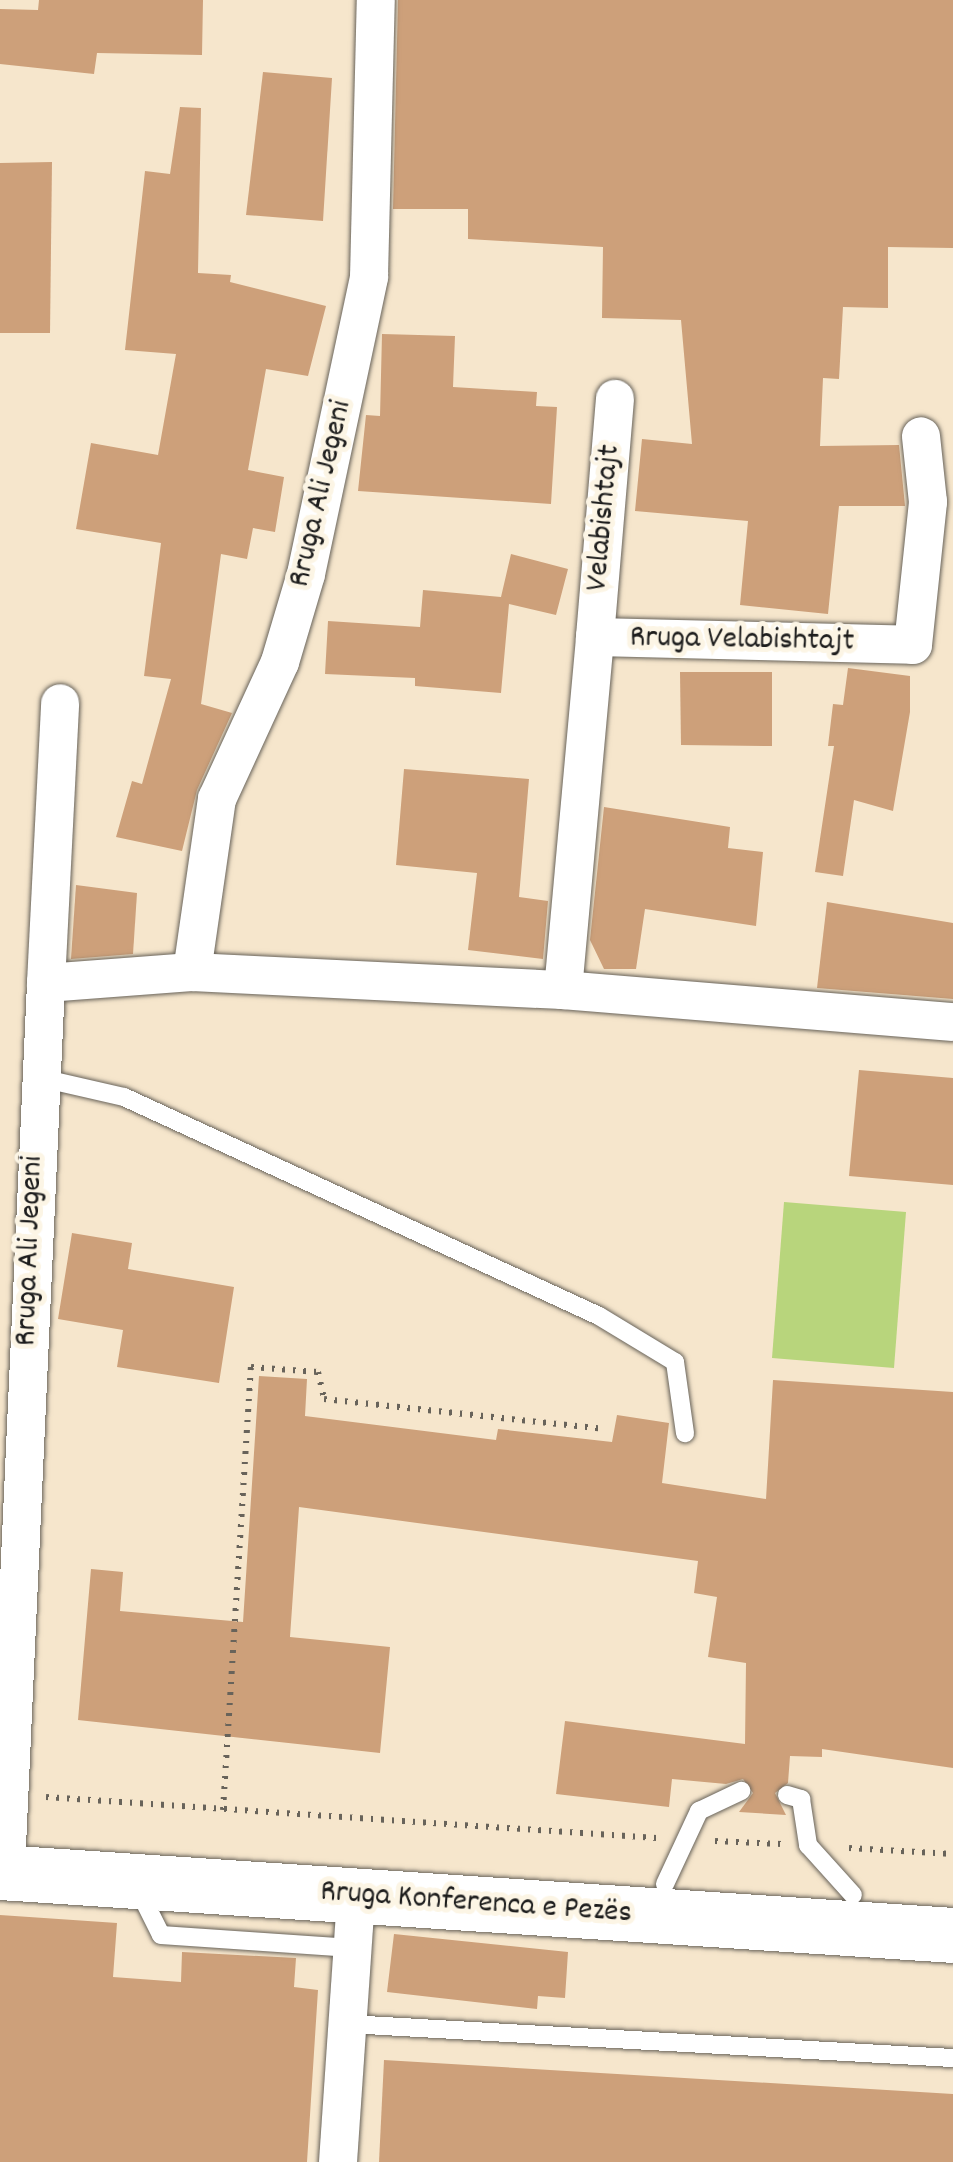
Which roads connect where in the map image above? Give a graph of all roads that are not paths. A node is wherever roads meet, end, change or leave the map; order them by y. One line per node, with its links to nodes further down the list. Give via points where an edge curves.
1 (376, 0): 6 (street, Rruga Ali Jegeni, via 369,277 306,574 280,662 216,799)
2 (615, 399): 4 (street, Velabishtajt)
3 (921, 436): 4 (street, Rruga Velabishtajt, via 928,502 913,645)
4 (596, 637): 8 (street, Rruga Velabishtajt)
5 (60, 703): 7 (street, Rruga Ali Jegeni)
6 (192, 972): 7 (street); 8 (street)
7 (46, 982): 10 (street, Rruga Ali Jegeni)
8 (562, 990): 9 (street)
9 (953, 1022)
10 (38, 1077): 11 (street, Rruga Ali Jegeni); 12 (lane, via 124,1097 599,1316 676,1362)
11 (17, 1191): 15 (street, Rruga Ali Jegeni)
12 (686, 1433)
13 (741, 1791): 16 (lane, via 699,1811)
14 (787, 1795): 17 (lane, via 801,1799 808,1845)
15 (4, 1840): 16 (main road, Rruga Konferenca e Pezës); 19 (main road, Rruga Konferenca e Pezës, via 134,1880)
16 (677, 1862): 17 (main road, Rruga Konferenca e Pezës)
17 (853, 1895): 18 (main road, Rruga Konferenca e Pezës)
18 (953, 1902)
19 (354, 1922): 20 (main road, Rruga Konferenca e Pezës); 21 (street)
20 (953, 1935)
21 (348, 2024): 22 (lane); 23 (street)
22 (953, 2058)
23 (338, 2162)

